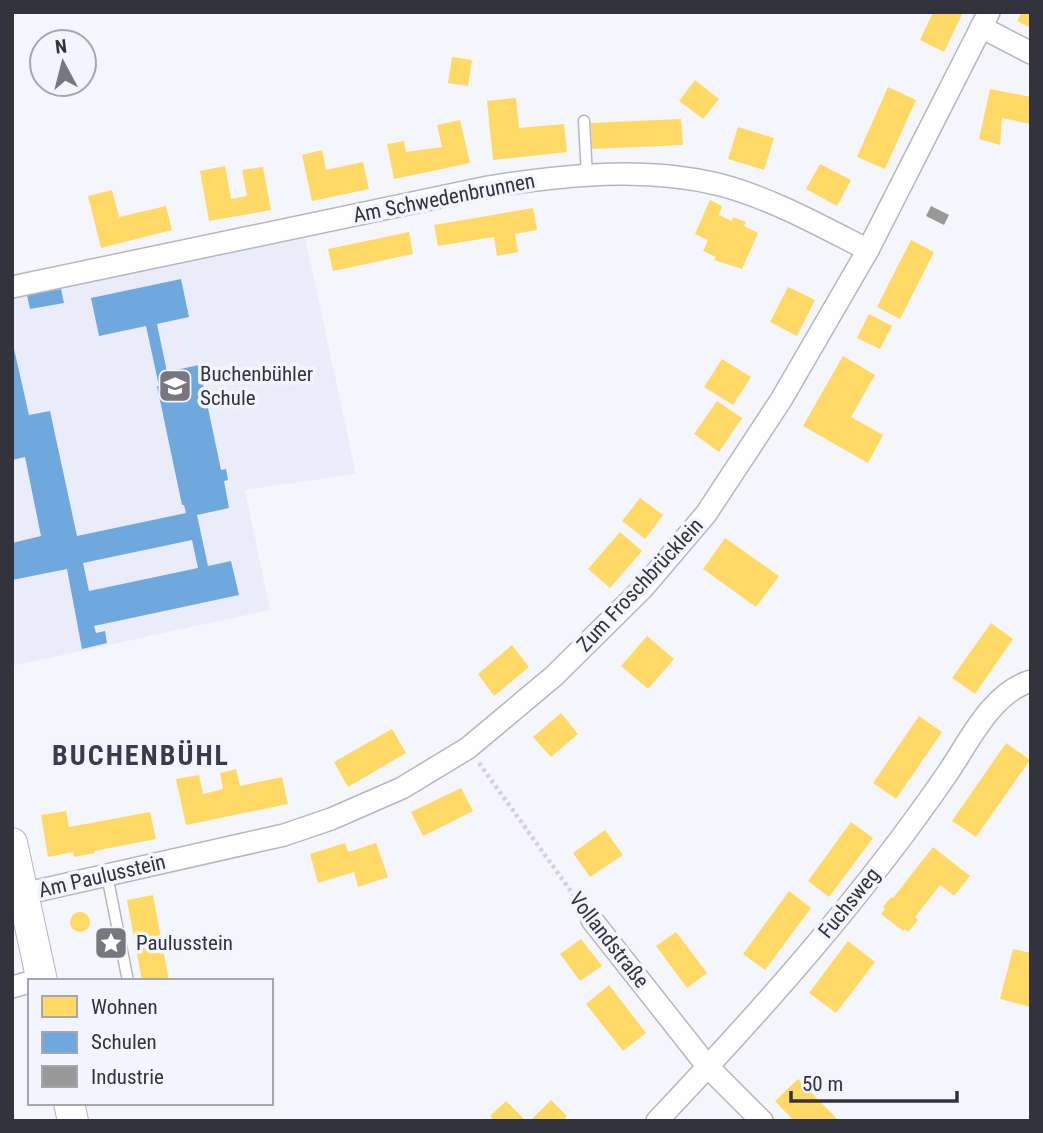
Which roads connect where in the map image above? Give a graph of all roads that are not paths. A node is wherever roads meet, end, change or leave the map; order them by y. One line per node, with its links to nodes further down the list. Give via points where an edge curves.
1 (985, 20): 2 (street); 5 (street, Zum Froschbrücklein)
2 (1031, 53)
3 (584, 121): 4 (lane)
4 (587, 176): 5 (street, Am Schwedenbrunnen, via 646,174 723,186 778,205); 6 (street, Am Schwedenbrunnen, via 488,187)
5 (868, 250): 9 (street, Zum Froschbrücklein, via 781,400 706,514 643,588 564,667 468,748 402,788 284,835)
6 (12, 287)
7 (1031, 681): 15 (street, Fuchsweg, via 1008,692 990,710 920,813 837,920)
8 (12, 843): 11 (street, Am Paulusstein)
9 (181, 858): 10 (street, Am Paulusstein)
10 (107, 875): 11 (street, Am Paulusstein); 14 (lane)
11 (23, 894): 13 (street, Am Paulusstein)
12 (592, 920): 15 (street, Vollandstraße)
13 (36, 979)
14 (128, 979)
15 (708, 1067): 16 (street, Fuchsweg); 17 (street, Vollandstraße)
16 (657, 1121)
17 (762, 1121)

